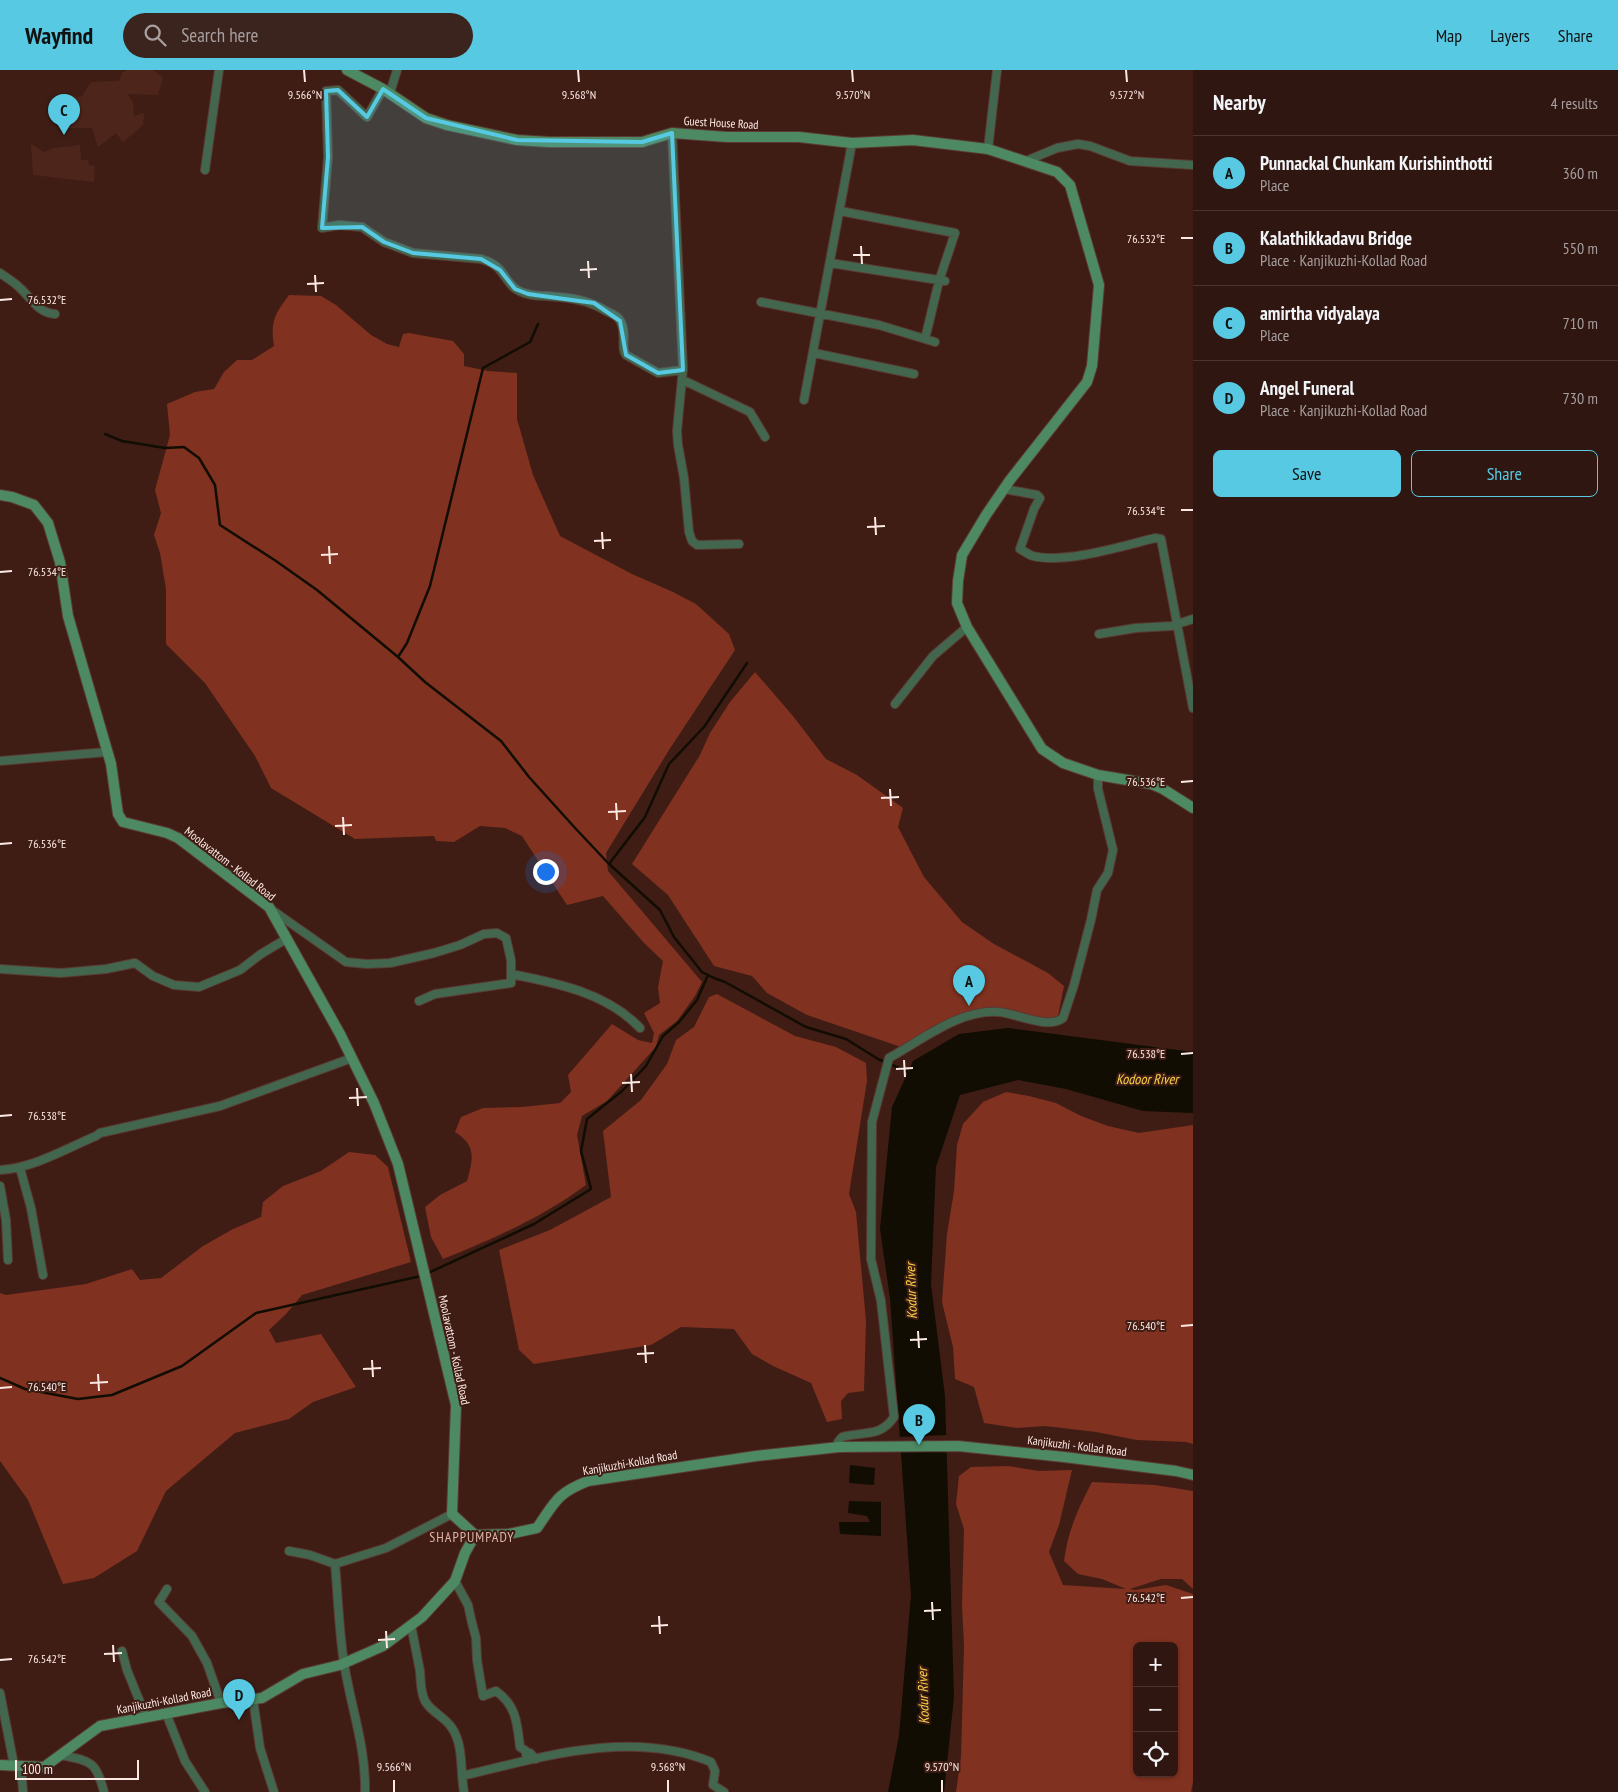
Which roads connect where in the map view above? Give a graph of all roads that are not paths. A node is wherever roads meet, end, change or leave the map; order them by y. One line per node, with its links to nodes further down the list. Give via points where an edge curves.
1 (219, 70): 11 (street)
2 (347, 70): 5 (main road, Guest House Road)
3 (397, 70): 5 (street)
4 (997, 70): 8 (street)
5 (387, 91): 6 (main road, Guest House Road, via 426,118 517,140 642,142); 22 (street, via 367,117 338,90 326,92 328,156 322,228 339,225 362,227 384,242 413,254 491,262 515,289 528,294 594,303 620,321 625,333 623,350 626,355 658,373)
6 (672, 133): 7 (main road, Guest House Road, via 799,137); 22 (street)
7 (852, 143): 8 (main road, Guest House Road, via 913,140); 12 (street)
8 (988, 149): 9 (main road, Guest House Road)
9 (1026, 161): 10 (street, via 1057,148 1078,144 1130,161); 27 (main road, Guest House Road, via 1057,172 1070,185 1099,285 1092,366 1087,382)
10 (1193, 165)
11 (205, 170)
12 (840, 211): 13 (street); 15 (street, via 954,233)
13 (830, 263): 15 (street); 18 (street)
14 (0, 273): 17 (street, via 20,288 38,308)
15 (942, 281): 19 (street)
16 (761, 302): 18 (street)
17 (55, 314)
18 (821, 315): 19 (street, via 879,325); 21 (street)
19 (925, 338): 20 (street)
20 (935, 342)
21 (814, 353): 23 (street); 25 (street)
22 (682, 370): 24 (street)
23 (914, 374)
24 (683, 380): 26 (street, via 750,412); 29 (street, via 677,430 686,517 692,541 707,546)
25 (804, 400)
26 (765, 437)
27 (1004, 489): 31 (street, via 1040,498 1020,549 1032,556 1064,558 1160,539); 32 (main road, via 962,555 957,603)
28 (0, 496): 36 (main road, Moolavattom - Kollad Road, via 34,505 48,524 60,562 68,616)
29 (739, 544)
30 (1193, 619): 31 (street)
31 (1177, 624): 33 (street); 35 (street)
32 (967, 627): 34 (street, via 933,656); 38 (main road, via 1042,749 1063,762)
33 (1098, 634)
34 (895, 704)
35 (1193, 708)
36 (107, 752): 37 (street); 40 (main road, Moolavattom - Kollad Road, via 118,814 123,822 178,838)
37 (0, 761)
38 (1098, 775): 39 (main road, via 1151,784); 52 (street, via 1098,789 1113,850 1108,873 1097,890 1082,957 1063,1018 1053,1022 999,1012 972,1015 936,1029 889,1058 872,1122 871,1259 881,1301 894,1416 888,1426 878,1432 842,1437)
39 (1193, 808)
40 (268, 907): 41 (main road, Moolavattom - Kollad Road); 43 (street, via 346,962 390,963 460,945 484,934 497,933 506,938)
41 (286, 939): 42 (street, via 240,970 199,987 174,985 152,976 135,964 61,973); 46 (main road, Moolavattom - Kollad Road)
42 (0, 969)
43 (512, 974): 44 (street, via 511,983 435,994); 45 (street, via 572,988 610,1005)
44 (419, 1000)
45 (640, 1028)
46 (352, 1058): 47 (street, via 220,1106 100,1133); 55 (main road, Moolavattom - Kollad Road, via 398,1164 456,1405)
47 (20, 1168): 48 (street); 51 (street)
48 (0, 1170)
49 (0, 1186): 50 (street)
50 (8, 1260)
51 (43, 1275)
52 (839, 1447): 53 (main road, Kanjikuzhi-Kollad Road); 56 (main road, Kanjikuzhi-Kollad Road, via 588,1481 559,1496 537,1528 509,1534)
53 (886, 1448): 54 (main road, Kanjikuzhi - Kollad Road, via 958,1446)
54 (1193, 1475)
55 (452, 1514): 56 (main road); 58 (street, via 386,1548)
56 (475, 1535): 59 (main road, Kanjikuzhi-Kollad Road)
57 (289, 1551): 58 (street)
58 (335, 1564): 63 (street)
59 (455, 1580): 61 (main road, Kanjikuzhi-Kollad Road); 70 (street, via 468,1605 476,1638 483,1696 496,1690 506,1698 518,1724 520,1747)
60 (167, 1588): 66 (street, via 159,1602 192,1636 208,1663)
61 (411, 1625): 63 (main road, Kanjikuzhi-Kollad Road, via 383,1646); 73 (street, via 421,1692 432,1710 453,1729 461,1757)
62 (122, 1651): 68 (street)
63 (344, 1664): 65 (main road, Kanjikuzhi-Kollad Road, via 303,1674 262,1698); 78 (street, via 358,1724)
64 (0, 1693): 72 (street)
65 (253, 1699): 66 (main road, Kanjikuzhi-Kollad Road); 77 (street, via 260,1748)
66 (221, 1703): 67 (main road, Kanjikuzhi-Kollad Road)
67 (166, 1712): 68 (main road, Kanjikuzhi-Kollad Road); 76 (street, via 185,1761)
68 (146, 1717): 69 (main road, Kanjikuzhi-Kollad Road, via 100,1726)
69 (60, 1755): 72 (main road, Kanjikuzhi-Kollad Road, via 44,1767); 75 (street, via 81,1759 94,1766)
70 (536, 1759): 73 (street); 80 (street, via 587,1750 653,1748 711,1762 715,1770 713,1785)
71 (0, 1765): 72 (main road, Kanjikuzhi-Kollad Road)
72 (17, 1765): 74 (street)
73 (462, 1776): 79 (street)
74 (23, 1792)
75 (104, 1792)
76 (205, 1792)
77 (274, 1792)
78 (364, 1792)
79 (464, 1792)
80 (724, 1792)

